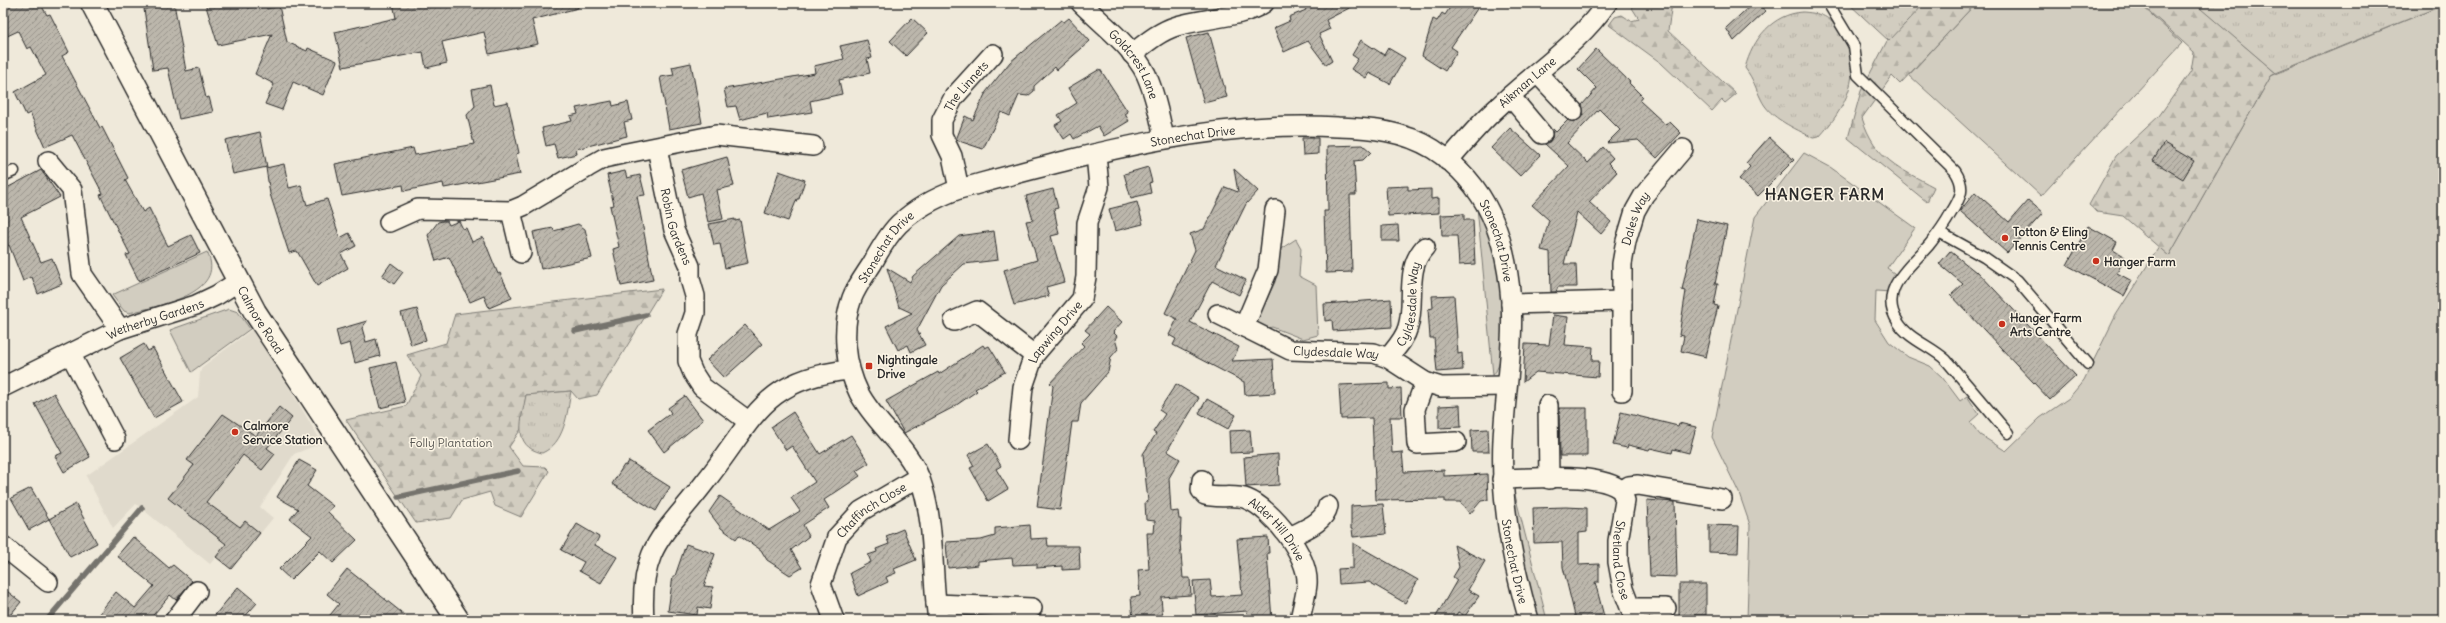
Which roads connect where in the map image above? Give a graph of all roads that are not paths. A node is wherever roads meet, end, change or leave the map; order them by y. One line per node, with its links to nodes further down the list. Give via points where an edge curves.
1 (92, 3): 28 (street, Calmore Road)
2 (1081, 3): 7 (street, Goldcrest Lane)
3 (1264, 3): 7 (street, via 1219,18 1176,26 1154,37)
4 (1607, 3): 8 (street, Aikman Lane, via 1583,31)
5 (1828, 3): 25 (lane, via 1854,46 1858,75 1955,171 1960,179 1963,186 1962,194)
6 (993, 54): 21 (street, The Linnets, via 954,97 942,120 942,135 952,156)
7 (1132, 54): 12 (street, Goldcrest Lane, via 1145,73 1157,107)
8 (1538, 74): 9 (street, Aikman Lane); 10 (street)
9 (1510, 96): 11 (street); 18 (street, Aikman Lane, via 1467,138)
10 (1573, 111)
11 (1542, 134)
12 (1164, 139): 16 (street, Stonechat Drive); 18 (street, Stonechat Drive, via 1226,129 1276,126 1361,128 1403,136 1433,150)
13 (813, 146): 14 (street, via 716,135)
14 (657, 148): 23 (street, via 604,158); 45 (street, Robin Gardens, via 674,230 690,266 690,279 695,296 695,313 688,334 687,357 702,387)
15 (1683, 149): 29 (street, Dales Way, via 1651,185 1635,211 1623,253)
16 (1096, 154): 21 (street, Stonechat Drive); 36 (street, Lapwing Drive, via 1098,187 1087,223 1086,277 1082,299)
17 (48, 160): 34 (street, via 72,190 82,274)
18 (1448, 161): 30 (street, Stonechat Drive, via 1470,182 1491,213 1504,248)
19 (14, 171): 20 (lane)
20 (3, 176)
21 (959, 189): 39 (street, Stonechat Drive, via 933,199 899,225 879,252 852,298 846,335)
22 (1275, 210): 33 (street, via 1268,270)
23 (512, 211): 24 (street, via 418,209); 27 (street)
24 (389, 222)
25 (1939, 232): 38 (lane, via 1984,257 2017,280); 46 (lane, via 1898,279 1892,297 1894,315 1905,331 1946,360)
26 (1425, 247): 37 (street, Cyldesdale Way, via 1418,254 1414,266 1409,326)
27 (521, 253)
28 (239, 281): 34 (street, Wetherby Gardens, via 196,305); 66 (street, Calmore Road, via 255,312)
29 (1622, 301): 30 (street); 43 (street, Dales Way)
30 (1511, 304): 41 (street, Stonechat Drive)
31 (1218, 314): 33 (street, Clydesdale Way)
32 (954, 321): 36 (street, via 977,311)
33 (1244, 327): 37 (street, Clydesdale Way, via 1290,350 1374,353)
34 (120, 329): 35 (street, Wetherby Gardens)
35 (71, 355): 42 (street, Wetherby Gardens); 47 (street)
36 (1034, 355): 48 (street, Lapwing Drive, via 1023,387)
37 (1388, 358): 40 (street, Clydesdale Way)
38 (2088, 364)
39 (849, 370): 45 (street, via 822,373 799,380 764,404); 50 (street, Stonechat Drive, via 860,394)
40 (1425, 382): 41 (street, Clydesdale Way, via 1441,387); 49 (street, via 1415,410 1417,444)
41 (1506, 386): 51 (street, Stonechat Drive)
42 (3, 387)
43 (1622, 390)
44 (1548, 405): 52 (street)
45 (748, 421): 67 (street, via 705,483 671,522 648,558 642,591)
46 (2008, 433)
47 (115, 439)
48 (1018, 440)
49 (1456, 442)
50 (919, 477): 63 (street, Stonechat Drive, via 930,513); 68 (street, Chaffinch Close, via 861,511 837,537 821,584)
51 (1502, 479): 52 (street); 70 (street, Stonechat Drive, via 1509,530)
52 (1549, 479): 54 (street, via 1608,483)
53 (1202, 480): 57 (street, Alder Hill Drive, via 1201,490 1205,495 1246,499 1262,507)
54 (1622, 491): 55 (street, via 1629,486 1638,485); 64 (street, Shetland Close, via 1625,501 1618,562 1621,583)
55 (1722, 499)
56 (1328, 506): 57 (street, via 1326,515)
57 (1290, 536): 69 (street, Alder Hill Drive, via 1301,559 1307,582)
58 (3, 546): 59 (street)
59 (48, 582)
60 (197, 591): 65 (street)
61 (1032, 608): 63 (street)
62 (1666, 608): 64 (street, Shetland Close)
63 (937, 612)
64 (1633, 614)
65 (175, 620)
66 (458, 620)
67 (644, 620)
68 (834, 620)
69 (1300, 620)
70 (1529, 620)

